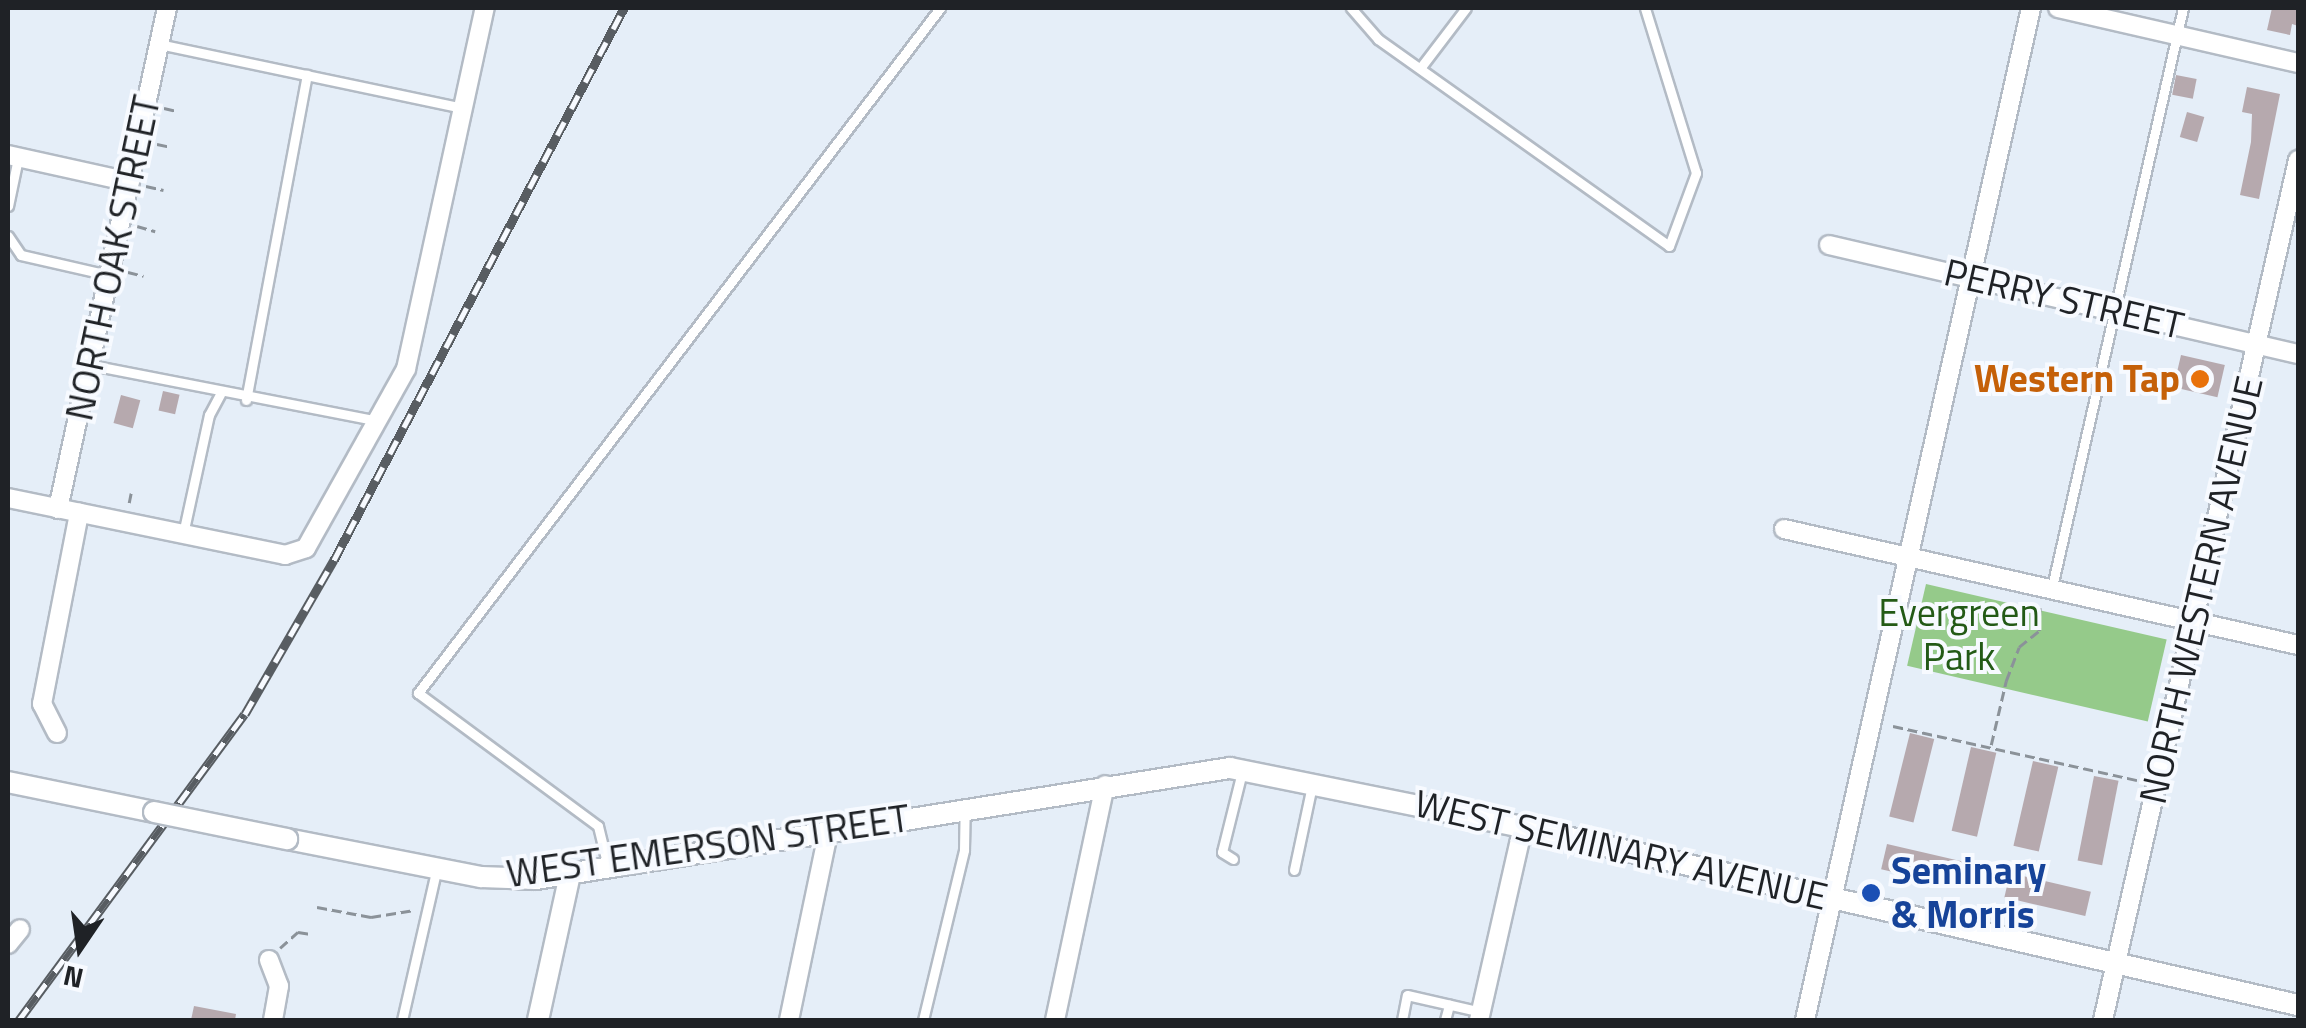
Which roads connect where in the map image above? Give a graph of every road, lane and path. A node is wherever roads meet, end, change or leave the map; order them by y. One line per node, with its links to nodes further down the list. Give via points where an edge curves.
1 (166, 8): 11 (street, NORTH OAK STREET)
2 (485, 8): 16 (street)
3 (940, 8): 63 (lane, via 418,693 598,826)
4 (1352, 8): 13 (lane, via 1378,39)
5 (1466, 8): 13 (lane)
6 (1644, 8): 13 (lane, via 1664,54 1696,174 1670,246)
7 (2031, 8): 31 (street)
8 (2058, 8): 10 (street)
9 (2183, 8): 10 (lane)
10 (2177, 34): 12 (street); 32 (lane)
11 (159, 44): 14 (lane); 22 (street, NORTH OAK STREET)
12 (2298, 63)
13 (1421, 67)
14 (308, 75): 16 (lane); 37 (lane)
15 (156, 106): 17 (path)
16 (464, 108): 38 (street, via 406,369)
17 (177, 111)
18 (148, 142): 19 (path)
19 (170, 147)
20 (12, 156): 22 (street); 24 (lane)
21 (2298, 160): 33 (street, NORTH WESTERN AVENUE)
22 (135, 183): 23 (path); 29 (street, NORTH OAK STREET)
23 (164, 190)
24 (8, 206)
25 (131, 226): 26 (path)
26 (155, 230)
27 (8, 236): 29 (lane, via 21,255)
28 (1829, 245): 31 (street, PERRY STREET)
29 (119, 274): 30 (path); 35 (street, NORTH OAK STREET)
30 (144, 276)
31 (1970, 278): 32 (street, PERRY STREET); 46 (street)
32 (2114, 311): 33 (street, PERRY STREET); 47 (lane)
33 (2256, 344): 34 (street, PERRY STREET); 49 (street, NORTH WESTERN AVENUE)
34 (2298, 354)
35 (91, 365): 36 (lane); 42 (street, NORTH OAK STREET)
36 (220, 394): 37 (lane); 45 (lane, via 209,416)
37 (246, 400): 38 (lane)
38 (379, 421): 45 (street, via 306,548 285,554)
39 (131, 493): 41 (path)
40 (8, 498): 42 (street)
41 (128, 504)
42 (58, 509): 43 (street)
43 (79, 514): 45 (street); 52 (street, via 42,704)
44 (1784, 529): 46 (street)
45 (183, 534)
46 (1909, 554): 47 (street); 67 (street)
47 (2052, 587): 49 (street)
48 (2040, 608): 53 (path, via 2038,630 2020,647 2006,681)
49 (2194, 621): 50 (street); 74 (street, NORTH WESTERN AVENUE)
50 (2298, 645)
51 (1893, 726): 53 (path)
52 (57, 733)
53 (1991, 746): 55 (path)
54 (1242, 770): 56 (street, WEST EMERSON STREET); 58 (street, WEST EMERSON STREET); 62 (lane, via 1222,852)
55 (2137, 780)
56 (1303, 781): 60 (street, WEST SEMINARY AVENUE); 65 (lane)
57 (8, 782): 64 (street, WEST EMERSON STREET, bridge)
58 (1105, 785): 59 (street, WEST EMERSON STREET); 83 (street)
59 (965, 808): 61 (street, WEST EMERSON STREET); 82 (lane, via 964,850)
60 (1523, 826): 67 (street, WEST SEMINARY AVENUE); 77 (street)
61 (828, 833): 63 (street, WEST EMERSON STREET); 81 (street)
62 (1233, 859)
63 (608, 867): 66 (street, WEST EMERSON STREET)
64 (437, 868): 66 (street, WEST EMERSON STREET, via 510,879); 79 (lane)
65 (1294, 870)
66 (570, 874): 80 (street)
67 (1832, 897): 74 (street, WEST SEMINARY AVENUE); 86 (street)
68 (317, 906): 69 (path, via 372,918)
69 (422, 909)
70 (20, 929): 72 (street)
71 (311, 934): 73 (path, via 298,932)
72 (8, 944)
73 (270, 960): 78 (street, via 280,986)
74 (2116, 964): 76 (street, WEST SEMINARY AVENUE); 87 (street, NORTH WESTERN AVENUE)
75 (1449, 1005): 77 (lane); 84 (lane, via 1407,995); 85 (lane)
76 (2298, 1005)
77 (1480, 1016)
78 (272, 1020)
79 (402, 1020)
80 (538, 1020)
81 (788, 1020)
82 (923, 1020)
83 (1055, 1020)
84 (1402, 1020)
85 (1446, 1020)
86 (1805, 1020)
87 (2104, 1020)

